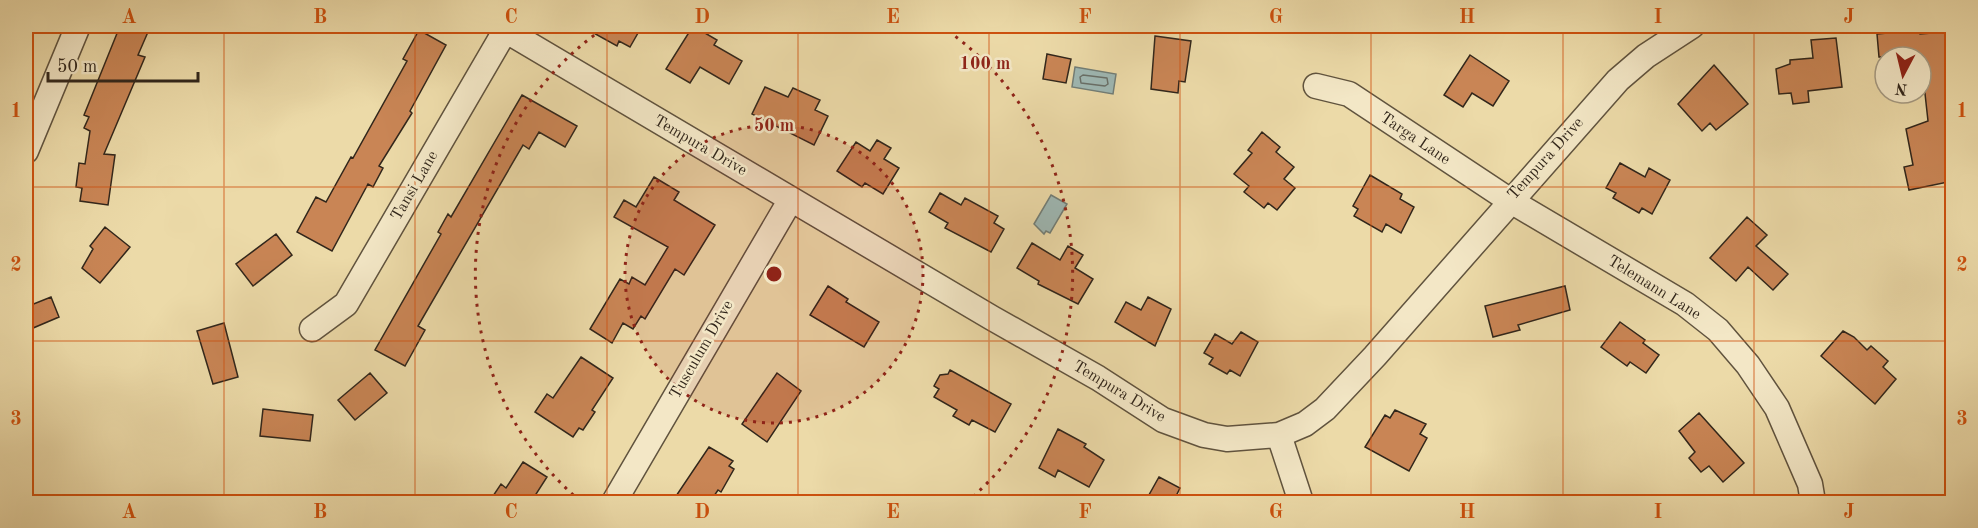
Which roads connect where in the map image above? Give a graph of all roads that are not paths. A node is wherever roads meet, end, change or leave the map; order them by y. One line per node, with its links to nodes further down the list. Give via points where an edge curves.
1 (78, 26): 5 (street)
2 (1692, 26): 7 (street, Tempura Drive, via 1618,80)
3 (502, 28): 6 (street, Tempura Drive); 8 (street, Tansi Lane, via 346,304)
4 (1317, 86): 7 (street, Targa Lane, via 1349,94)
5 (26, 151)
6 (790, 199): 9 (street, Tempura Drive, via 1098,378 1163,420 1227,439); 10 (street, Tusculum Drive)
7 (1509, 200): 9 (street, Tempura Drive, via 1325,409 1305,424); 12 (street, Telemann Lane, via 1684,304 1718,330 1777,408 1810,484)
8 (312, 329)
9 (1279, 435): 11 (street)
10 (614, 502)
11 (1301, 502)
12 (1813, 502)

